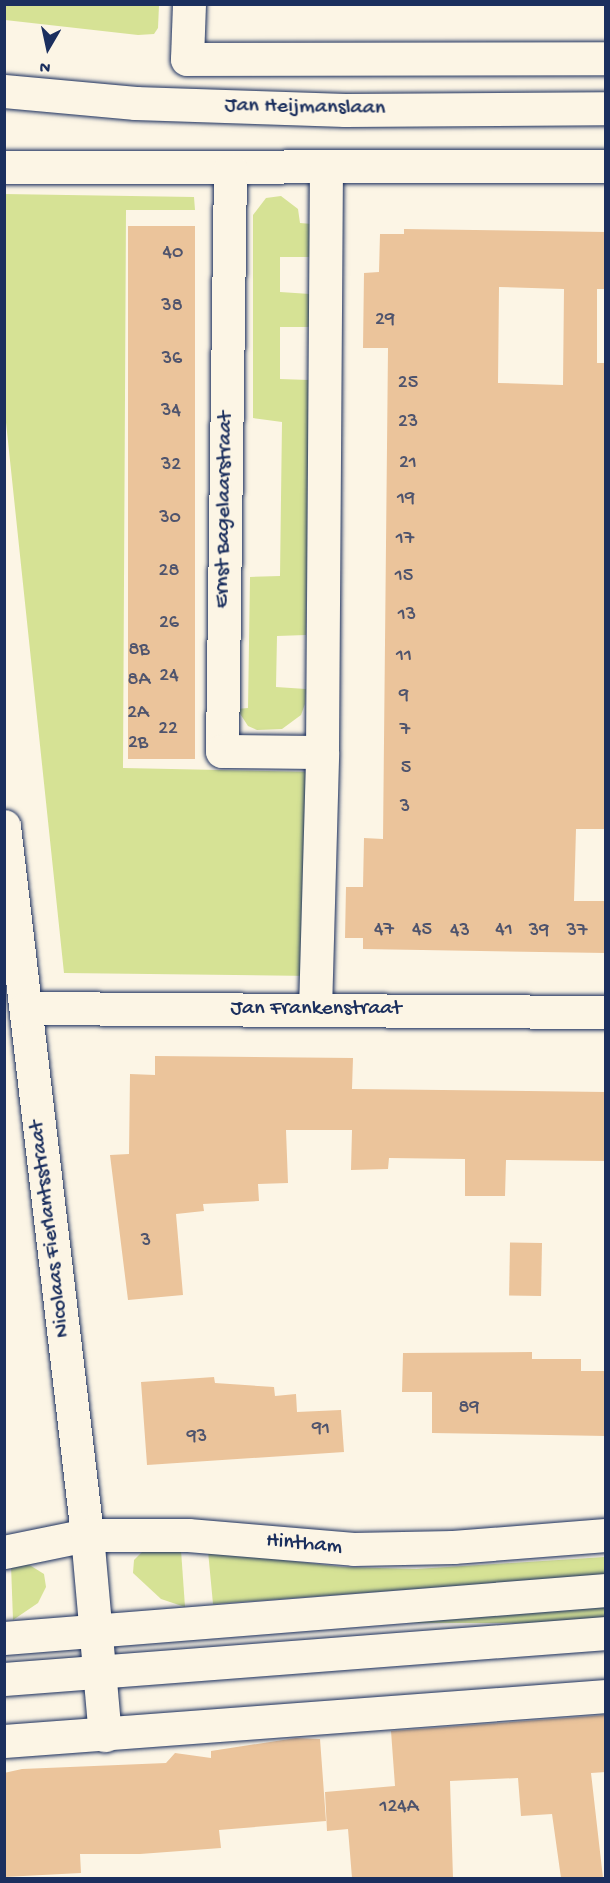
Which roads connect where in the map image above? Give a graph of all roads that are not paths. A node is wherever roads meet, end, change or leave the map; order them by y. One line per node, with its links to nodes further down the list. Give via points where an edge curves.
1 (189, 4): 2 (street, via 187,59)
2 (606, 58)
3 (4, 92): 4 (street, Jan Heijmanslaan, via 135,103 333,110)
4 (606, 108)
5 (606, 166): 8 (street)
6 (4, 167): 7 (street)
7 (230, 169): 8 (street); 9 (street, Ernst Bagelaarstraat, via 222,751)
8 (326, 169): 9 (street)
9 (322, 752): 12 (street)
10 (4, 826): 11 (street, Nicolaas Fierlantsstraat)
11 (26, 1008): 12 (street, Jan Frankenstraat); 14 (street, Nicolaas Fierlantsstraat)
12 (315, 1010): 13 (street, Jan Frankenstraat)
13 (606, 1012)
14 (87, 1535): 15 (street, Hintham, via 188,1535 353,1549 453,1547); 16 (street, Hintham); 18 (street, Nicolaas Fierlantsstraat)
15 (606, 1535)
16 (4, 1552)
17 (606, 1590): 18 (street)
18 (93, 1632): 20 (street); 21 (street)
19 (606, 1633): 21 (street)
20 (4, 1638)
21 (98, 1672): 22 (street); 24 (street)
22 (4, 1679)
23 (606, 1696): 24 (street)
24 (105, 1735): 25 (street)
25 (4, 1741)

